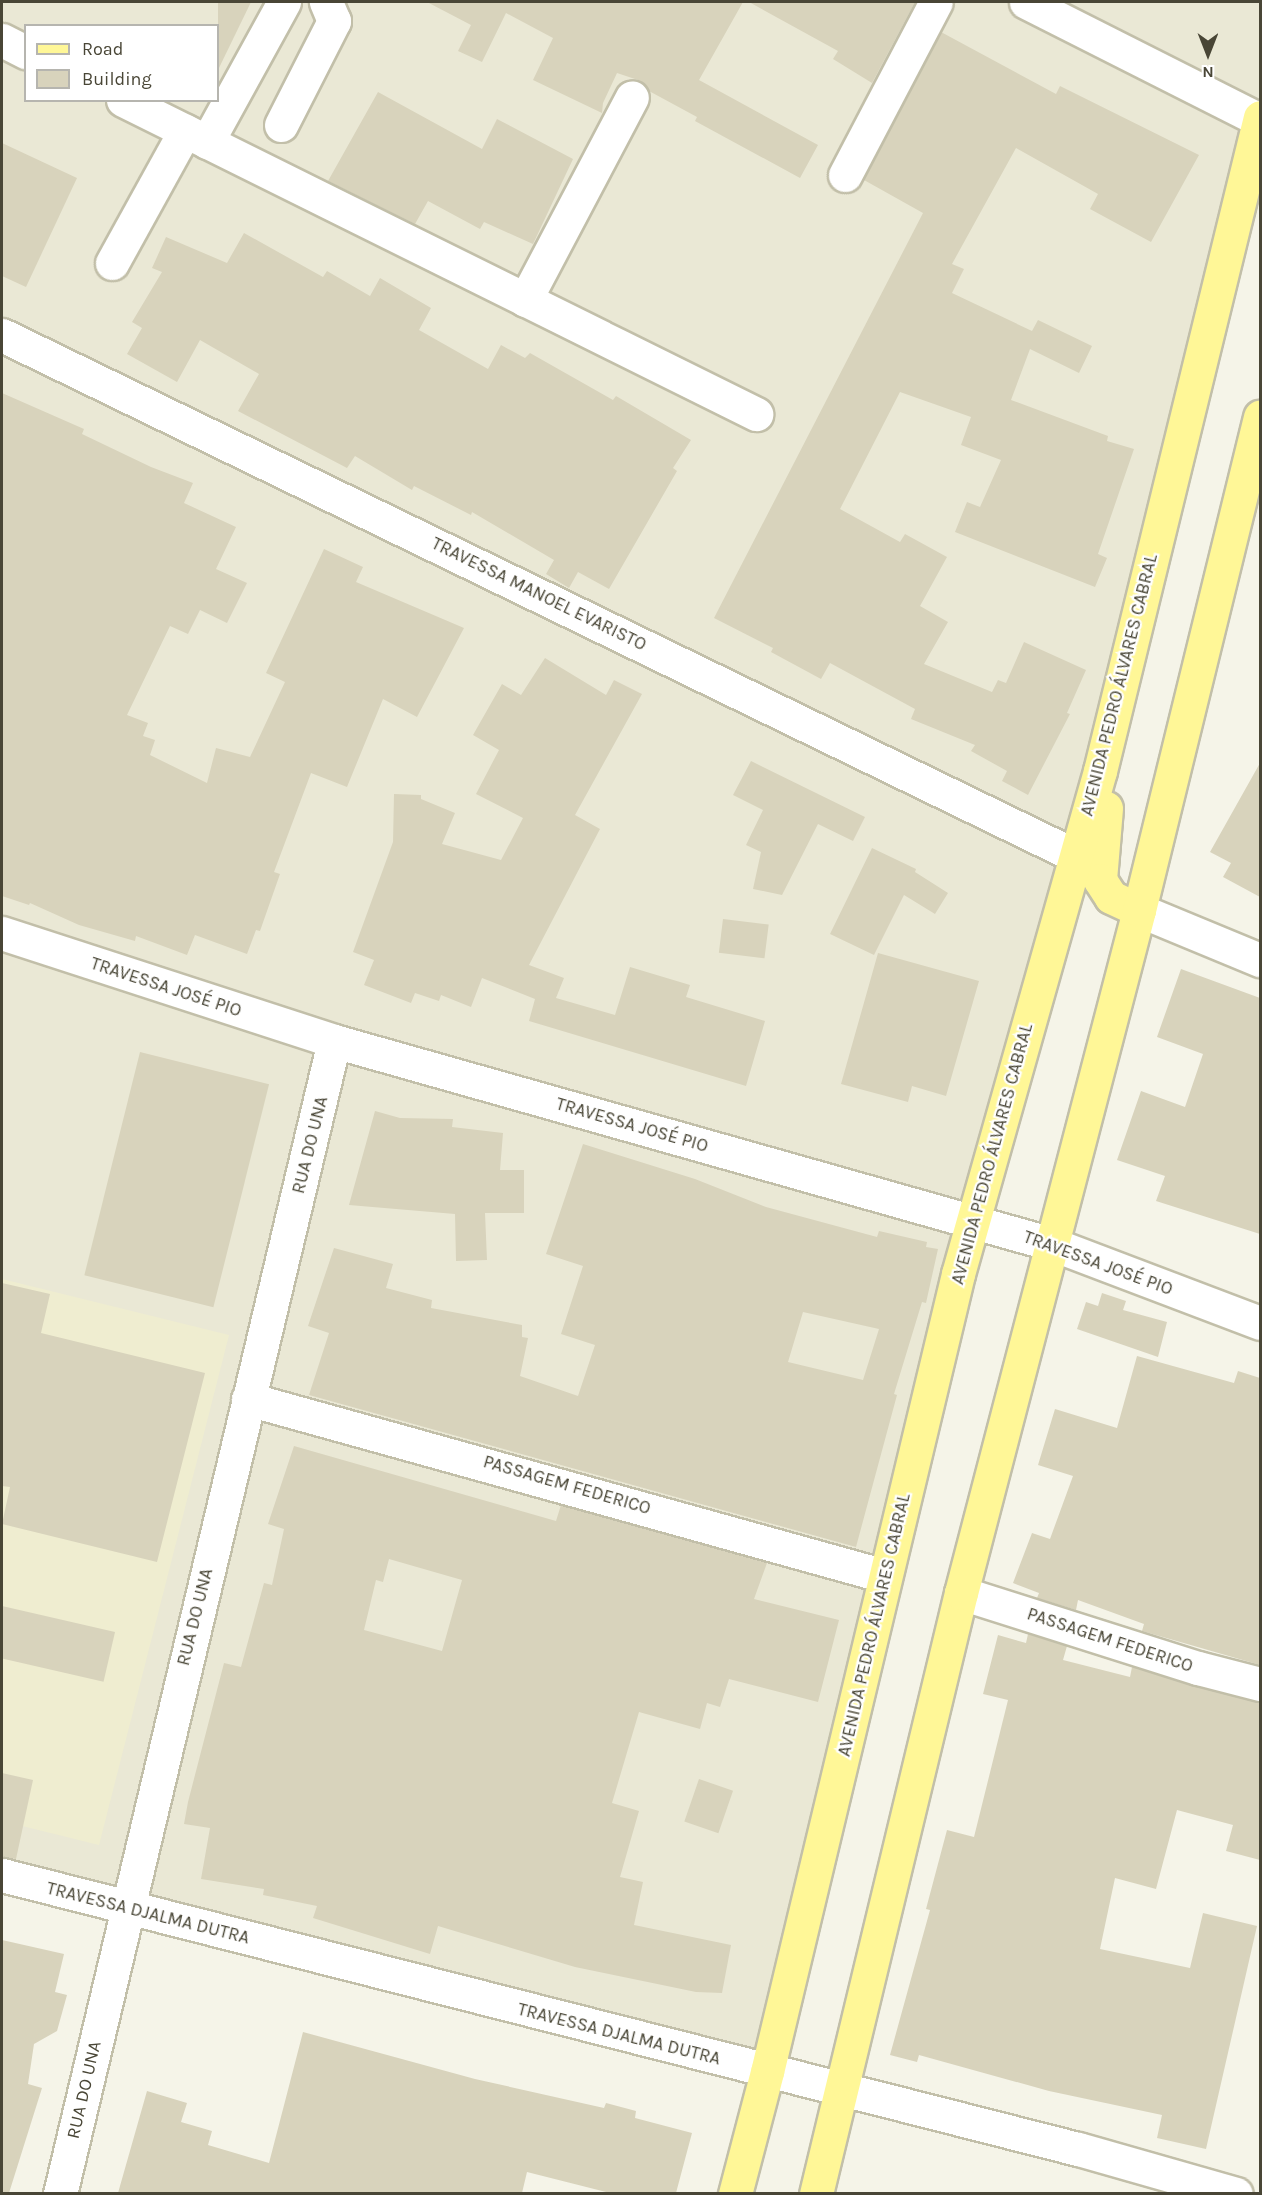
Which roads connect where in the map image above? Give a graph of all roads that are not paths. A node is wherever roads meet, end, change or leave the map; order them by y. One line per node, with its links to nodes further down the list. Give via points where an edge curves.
1 (285, 2): 11 (street)
2 (326, 2): 10 (street, via 334,21)
3 (936, 2): 12 (street)
4 (1026, 2): 9 (street)
5 (2, 40): 6 (street)
6 (24, 51)
7 (632, 98): 14 (street)
8 (127, 102): 11 (street)
9 (1260, 119): 18 (main road, AVENIDA PEDRO ÁLVARES CABRAL)
10 (281, 125)
11 (196, 137): 13 (street); 14 (street)
12 (845, 175)
13 (112, 263)
14 (525, 300): 16 (street)
15 (2, 335): 19 (street, TRAVESSA MANOEL EVARISTO)
16 (756, 414)
17 (1258, 437): 20 (main road)
18 (1100, 771): 19 (main road, AVENIDA PEDRO ÁLVARES CABRAL); 20 (main road, via 1106,797 1100,880 1111,897)
19 (1076, 856): 24 (main road, AVENIDA PEDRO ÁLVARES CABRAL)
20 (1139, 910): 22 (street); 25 (main road)
21 (2, 933): 23 (street, TRAVESSA JOSÉ PIO)
22 (1260, 960)
23 (334, 1041): 24 (street, TRAVESSA JOSÉ PIO); 27 (street, RUA DO UNA)
24 (973, 1221): 25 (street, TRAVESSA JOSÉ PIO); 28 (main road, AVENIDA PEDRO ÁLVARES CABRAL)
25 (1052, 1244): 26 (street, TRAVESSA JOSÉ PIO); 29 (main road)
26 (1260, 1323)
27 (248, 1399): 28 (street, PASSAGEM FEDERICO); 32 (street, RUA DO UNA)
28 (885, 1575): 33 (main road, AVENIDA PEDRO ÁLVARES CABRAL)
29 (961, 1593): 30 (street, PASSAGEM FEDERICO); 34 (main road)
30 (1260, 1684)
31 (2, 1875): 32 (street, TRAVESSA DJALMA DUTRA)
32 (126, 1908): 33 (street, TRAVESSA DJALMA DUTRA); 35 (street, RUA DO UNA)
33 (767, 2073): 34 (street, TRAVESSA DJALMA DUTRA); 36 (main road, AVENIDA PEDRO ÁLVARES CABRAL)
34 (841, 2090): 37 (main road); 38 (street, TRAVESSA DJALMA DUTRA)
35 (60, 2193)
36 (735, 2193)
37 (816, 2193)
38 (1236, 2193)

